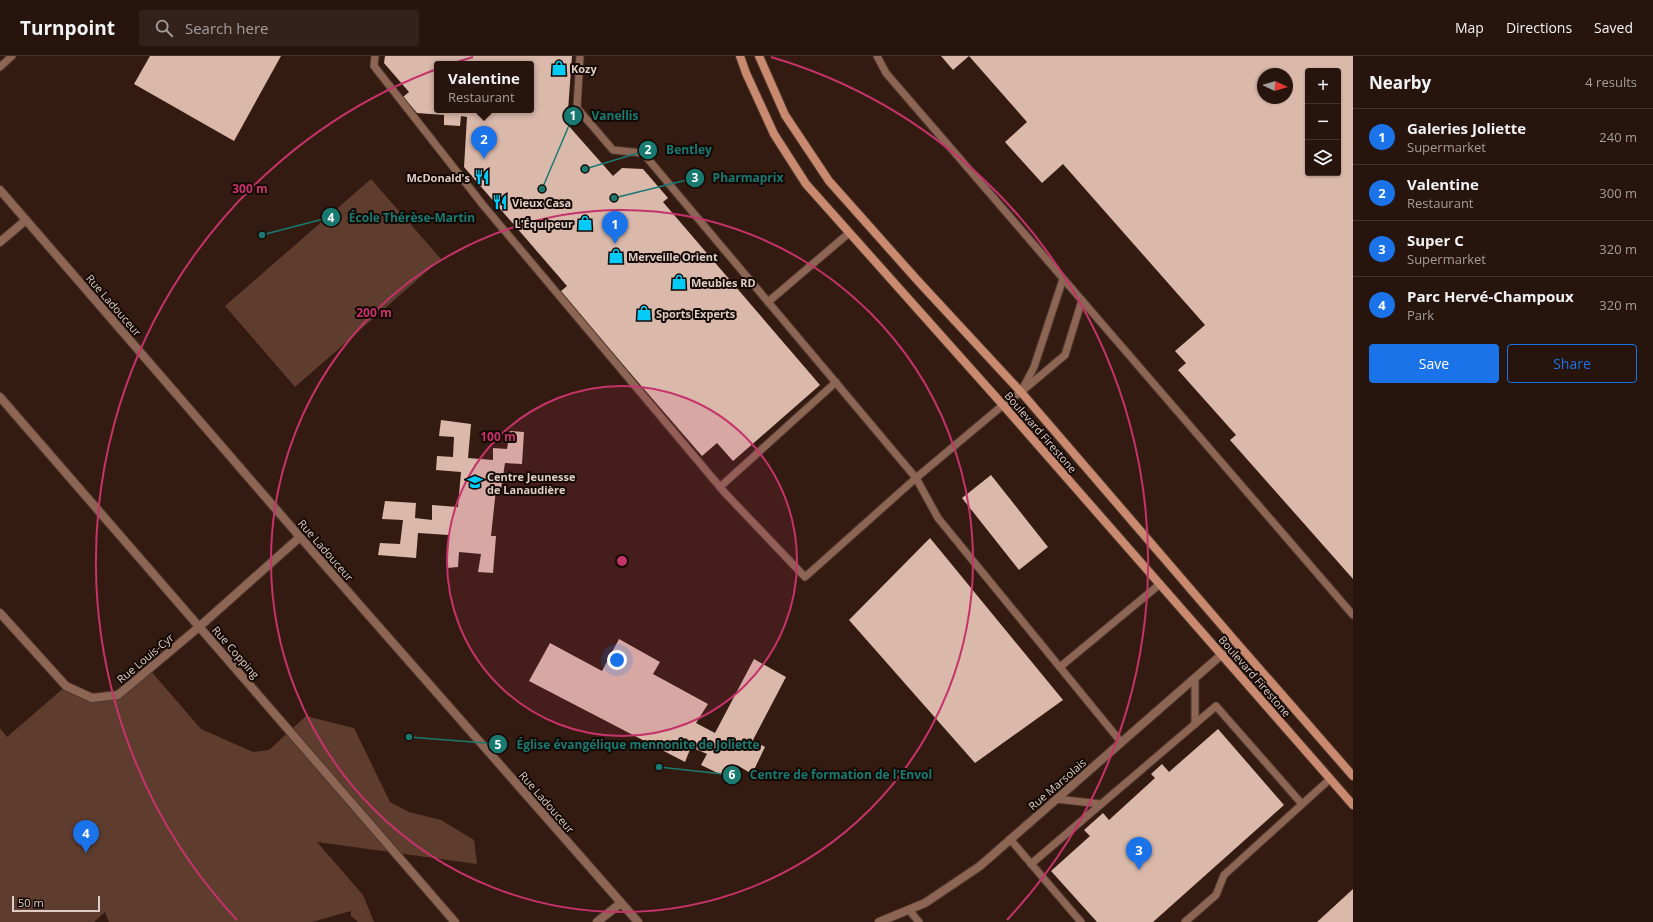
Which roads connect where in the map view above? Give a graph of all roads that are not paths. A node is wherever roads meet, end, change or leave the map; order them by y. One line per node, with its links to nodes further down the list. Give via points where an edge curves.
1 (12, 56): 7 (lane)
2 (375, 56): 20 (lane, via 374,66 483,205)
3 (580, 56): 14 (lane, via 577,108 612,150 643,153)
4 (740, 56): 10 (main road, Boulevard Firestone, via 752,88 782,148 806,184)
5 (759, 56): 16 (main road, Boulevard Firestone, via 785,115 829,181)
6 (877, 56): 12 (lane, via 886,73)
7 (0, 67)
8 (0, 190): 9 (street, Rue Ladouceur)
9 (26, 220): 11 (street); 21 (street, Rue Ladouceur)
10 (849, 233): 14 (lane); 18 (main road, Boulevard Firestone)
11 (0, 242)
12 (1063, 279): 13 (lane); 16 (lane, via 1034,367)
13 (1082, 300): 16 (lane, via 1065,355); 24 (lane)
14 (768, 302): 15 (lane)
15 (836, 382): 19 (lane); 20 (lane)
16 (1021, 392): 18 (lane); 26 (main road, Boulevard Firestone)
17 (0, 397): 25 (street, Rue Copping)
18 (1003, 405): 19 (lane); 22 (main road, Boulevard Firestone)
19 (916, 478): 20 (lane, via 806,577); 28 (lane, via 938,518)
20 (720, 487)
21 (300, 537): 25 (street, Rue Louis-Cyr); 40 (street, Rue Ladouceur)
22 (1160, 584): 27 (main road, Boulevard Firestone); 28 (lane)
23 (0, 613): 25 (street, Rue Louis-Cyr, via 66,686 92,698 118,695)
24 (1353, 615)
25 (200, 627): 42 (street, Rue Copping)
26 (1236, 642): 27 (street, Rue Marsolais); 32 (main road, Boulevard Firestone)
27 (1222, 656): 29 (street, Rue Marsolais); 33 (main road, Boulevard Firestone)
28 (1060, 667): 31 (lane)
29 (1195, 680): 30 (lane); 31 (street, Rue Marsolais)
30 (1196, 724): 35 (lane); 36 (lane, via 1216,706)
31 (1122, 742): 34 (street, Rue Marsolais)
32 (1353, 776)
33 (1330, 779): 36 (lane); 37 (main road, Boulevard Firestone)
34 (1056, 799): 35 (lane); 38 (street, Rue Marsolais)
35 (1101, 804): 39 (lane)
36 (1302, 804): 48 (lane, via 1224,874 1216,895)
37 (1353, 805)
38 (1010, 839): 39 (lane); 41 (street, Rue Marsolais, via 974,870 925,904)
39 (1031, 864): 47 (lane)
40 (621, 903): 43 (street); 44 (street, Rue Ladouceur)
41 (909, 910): 45 (street, Rue Marsolais); 46 (lane)
42 (455, 922)
43 (597, 922)
44 (638, 922)
45 (879, 922)
46 (919, 922)
47 (1081, 922)
48 (1185, 922)

